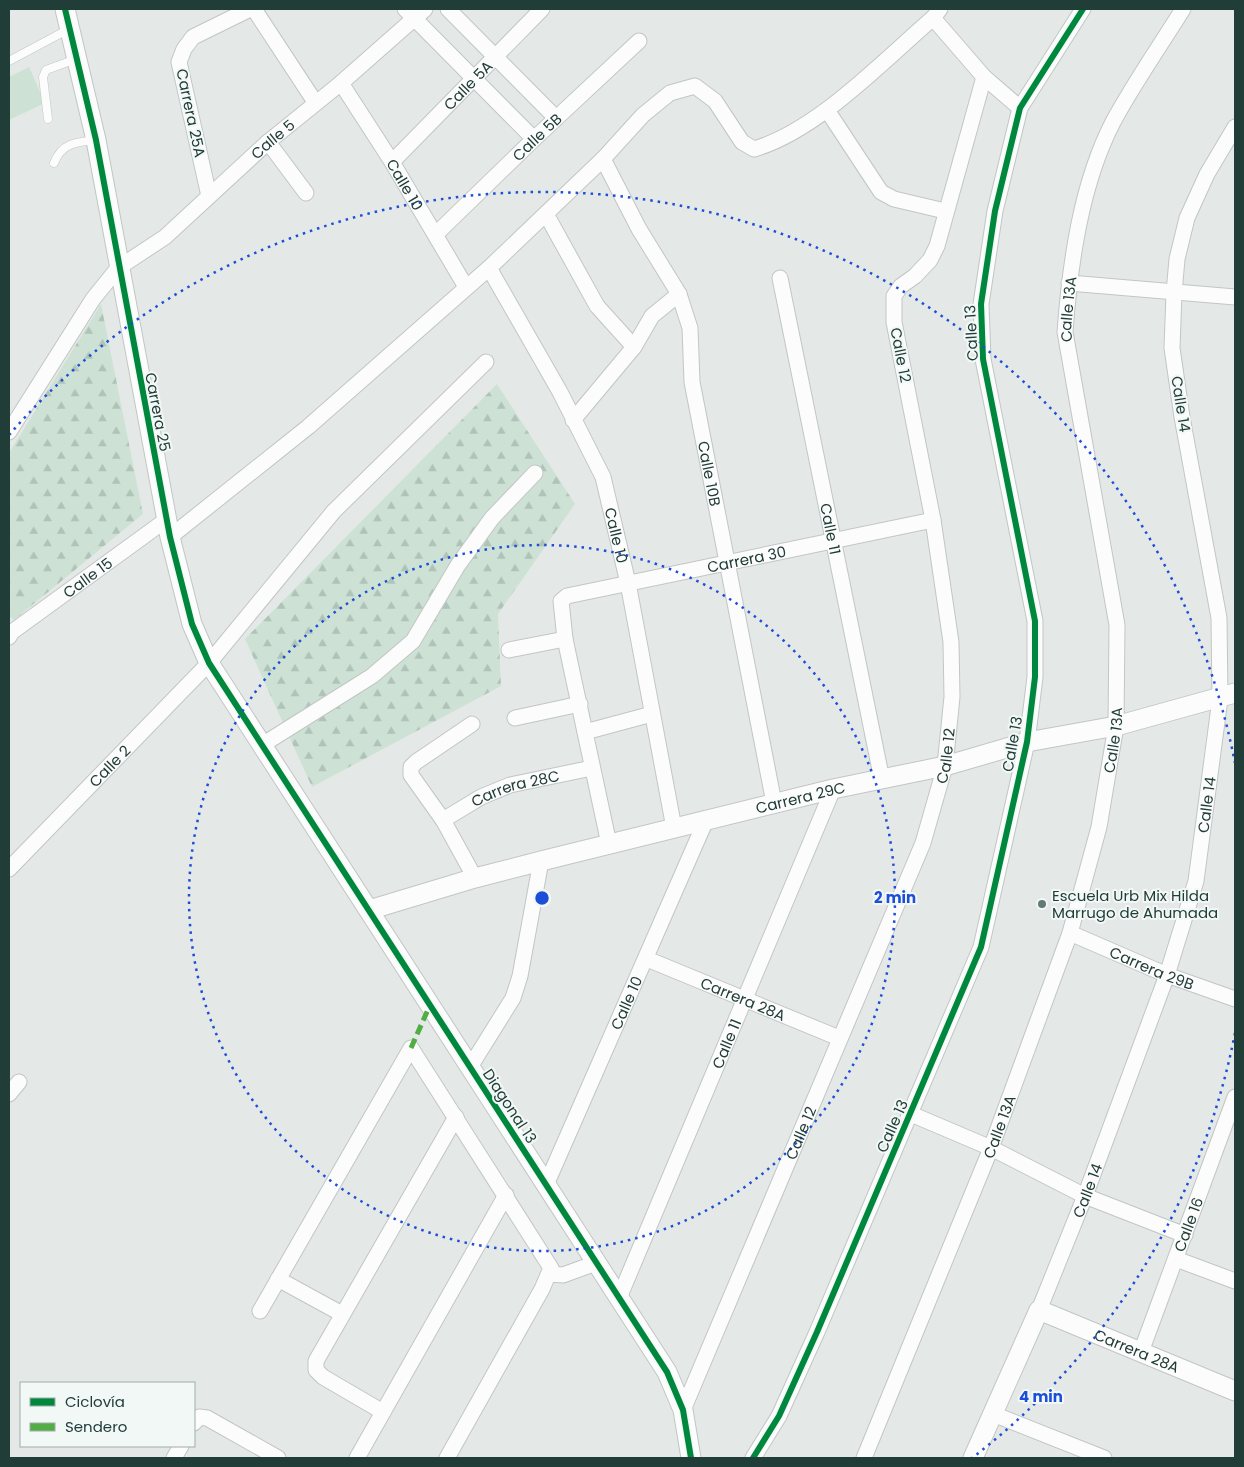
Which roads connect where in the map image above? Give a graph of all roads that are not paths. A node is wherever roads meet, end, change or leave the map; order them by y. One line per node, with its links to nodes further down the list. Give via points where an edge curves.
1 (66, 9): 9 (street, Carrera 25)
2 (252, 9): 17 (street); 30 (street, Carrera 25A, via 193,37 179,62)
3 (448, 9): 11 (street)
4 (542, 9): 11 (street, Calle 5A)
5 (1083, 9): 18 (street, Calle 13)
6 (1183, 9): 37 (street, Calle 13A, via 1113,122 1096,162)
7 (415, 12): 15 (street); 16 (street, Calle 5)
8 (936, 13): 14 (street); 19 (street)
9 (70, 28): 12 (street, Carrera 25); 13 (lane)
10 (639, 41): 20 (street, Calle 5B)
11 (495, 57): 15 (street, Calle 5A); 20 (street)
12 (76, 59): 21 (lane, via 46,70 43,77); 24 (street, Carrera 25)
13 (9, 61)
14 (984, 77): 18 (street); 31 (street, Calle 12)
15 (473, 78): 23 (street); 27 (street, Calle 5A)
16 (341, 84): 17 (street, Calle 5); 27 (street, Calle 10)
17 (315, 102): 25 (street, Calle 5)
18 (1020, 108): 63 (street, Calle 13, via 995,211 981,304 983,359 1035,621 1035,677)
19 (826, 110): 26 (street, Calle 15, via 772,144 754,149 742,142 715,101 695,86 670,93 643,115); 31 (street, via 881,192 894,199)
20 (556, 118): 23 (street, Calle 5B)
21 (48, 119)
22 (1235, 127): 39 (street, Calle 14, via 1207,174 1187,218 1177,260)
23 (534, 139): 33 (street, Calle 5B)
24 (96, 140): 28 (lane, via 65,146); 34 (street, Carrera 25)
25 (268, 142): 29 (street); 30 (street, Calle 5)
26 (603, 159): 32 (street, Calle 15); 40 (street, Calle 10B, via 639,229)
27 (392, 162): 33 (street, Calle 10)
28 (54, 163)
29 (306, 193)
30 (209, 196): 34 (street, Calle 5, via 165,237)
31 (945, 211): 47 (street, Calle 12, via 937,246 930,260 894,296 894,322)
32 (546, 214): 35 (street, Calle 15); 42 (street, via 598,306)
33 (436, 234): 38 (street, Calle 10)
34 (118, 268): 45 (street, Calle 5, via 93,299); 48 (street, Carrera 25)
35 (489, 268): 38 (street, Calle 15); 44 (street, Calle 10)
36 (780, 278): 49 (street, Calle 11)
37 (1069, 283): 39 (street); 61 (street, Calle 13A, via 1066,332 1117,625)
38 (466, 287): 48 (street, Calle 15, via 308,427)
39 (1174, 293): 41 (street); 56 (street, Calle 14, via 1172,348 1219,618)
40 (679, 294): 42 (street, via 652,316); 50 (street, Calle 10B, via 690,328 692,382)
41 (1235, 297)
42 (634, 347): 44 (street)
43 (486, 362): 55 (street, Calle 2, via 334,511)
44 (573, 420): 51 (street, Calle 10, via 603,476)
45 (9, 432)
46 (535, 473): 64 (street, via 492,518 458,565 413,640 372,676)
47 (933, 520): 49 (street, Carrera 30); 65 (street, Calle 12, via 951,642 952,698)
48 (168, 528): 52 (street, Calle 15); 55 (street, Carrera 25, via 192,624)
49 (834, 539): 50 (street, Carrera 30); 68 (street, Calle 11)
50 (726, 563): 51 (street, Carrera 30); 70 (street, Calle 10B)
51 (628, 583): 53 (street, Carrera 30, via 566,596 561,601); 58 (street, Calle 10)
52 (10, 633)
53 (564, 639): 54 (street); 57 (street)
54 (509, 650)
55 (209, 663): 64 (street, Carrera 25); 76 (street, Calle 2)
56 (1228, 696): 61 (street, Carrera 29C); 81 (street, Calle 14, via 1196,881)
57 (580, 704): 59 (street); 62 (street)
58 (652, 714): 62 (street); 73 (street, Calle 10)
59 (515, 718)
60 (472, 724): 71 (street, via 411,767 411,775)
61 (1116, 726): 63 (street, Carrera 29C); 79 (street, Calle 13A, via 1099,826)
62 (585, 732): 66 (street)
63 (1027, 742): 65 (street, Carrera 29C); 89 (street, Calle 13, via 981,947)
64 (262, 745): 67 (street, Carrera 25)
65 (945, 766): 68 (street, Carrera 29C); 84 (street, Calle 12, via 923,843)
66 (592, 768): 71 (street, Carrera 28C, via 510,785); 74 (street)
67 (283, 778): 78 (street, Diagonal 13)
68 (882, 780): 69 (street, Carrera 29C)
69 (833, 789): 70 (street, Carrera 29C); 82 (street, Calle 11)
70 (774, 803): 72 (street, Carrera 29C)
71 (442, 820): 77 (street)
72 (706, 820): 73 (street, Carrera 29C); 80 (street, Calle 10)
73 (674, 828): 74 (street, Carrera 29C)
74 (609, 844): 75 (street, Carrera 29C)
75 (541, 861): 77 (street, Carrera 29C); 85 (street, via 513,998)
76 (9, 868)
77 (475, 878): 78 (street, Carrera 29C)
78 (369, 910): 85 (street, Diagonal 13)
79 (1070, 933): 81 (street, Carrera 29B); 91 (street, Calle 13A)
80 (647, 959): 82 (street, Carrera 28A); 92 (street, Calle 10)
81 (1167, 975): 83 (street, Carrera 29B); 94 (street, Calle 14)
82 (744, 998): 84 (street, Carrera 28A); 101 (street, Calle 11)
83 (1235, 998)
84 (839, 1038): 107 (street, Calle 12)
85 (470, 1067): 92 (street, Diagonal 13)
86 (19, 1082): 87 (street)
87 (9, 1094)
88 (1235, 1097): 95 (street, Calle 16)
89 (910, 1114): 91 (street); 117 (street, Calle 13, via 779,1416)
90 (456, 1116): 93 (street); 99 (street, via 411,1048); 104 (street)
91 (991, 1148): 94 (street); 118 (street, Calle 13A)
92 (546, 1185): 97 (street, Diagonal 13)
93 (506, 1195): 98 (street, via 547,1260); 108 (street)
94 (1085, 1196): 95 (street); 102 (street, Calle 14)
95 (1185, 1235): 96 (street, Calle 16)
96 (1176, 1258): 100 (street); 105 (street, Calle 16)
97 (596, 1263): 98 (street, via 563,1275); 101 (street, Diagonal 13)
98 (550, 1274): 115 (street)
99 (278, 1279): 103 (street); 104 (street)
100 (1235, 1281)
101 (619, 1298): 107 (street, Diagonal 13, via 667,1372)
102 (1039, 1310): 105 (street, Carrera 28A); 109 (street, Calle 14)
103 (260, 1311)
104 (342, 1314): 108 (street, via 316,1361 316,1370)
105 (1141, 1352): 106 (street, Carrera 28A)
106 (1235, 1391)
107 (683, 1410): 116 (street, Diagonal 13)
108 (383, 1412): 114 (street)
109 (993, 1414): 119 (street, Calle 14); 120 (street)
110 (195, 1422): 112 (street, via 199,1417 207,1418)
111 (180, 1447): 113 (street)
112 (270, 1456)
113 (174, 1458)
114 (357, 1458)
115 (447, 1458)
116 (692, 1458)
117 (753, 1458)
118 (864, 1458)
119 (973, 1458)
120 (1104, 1458)

